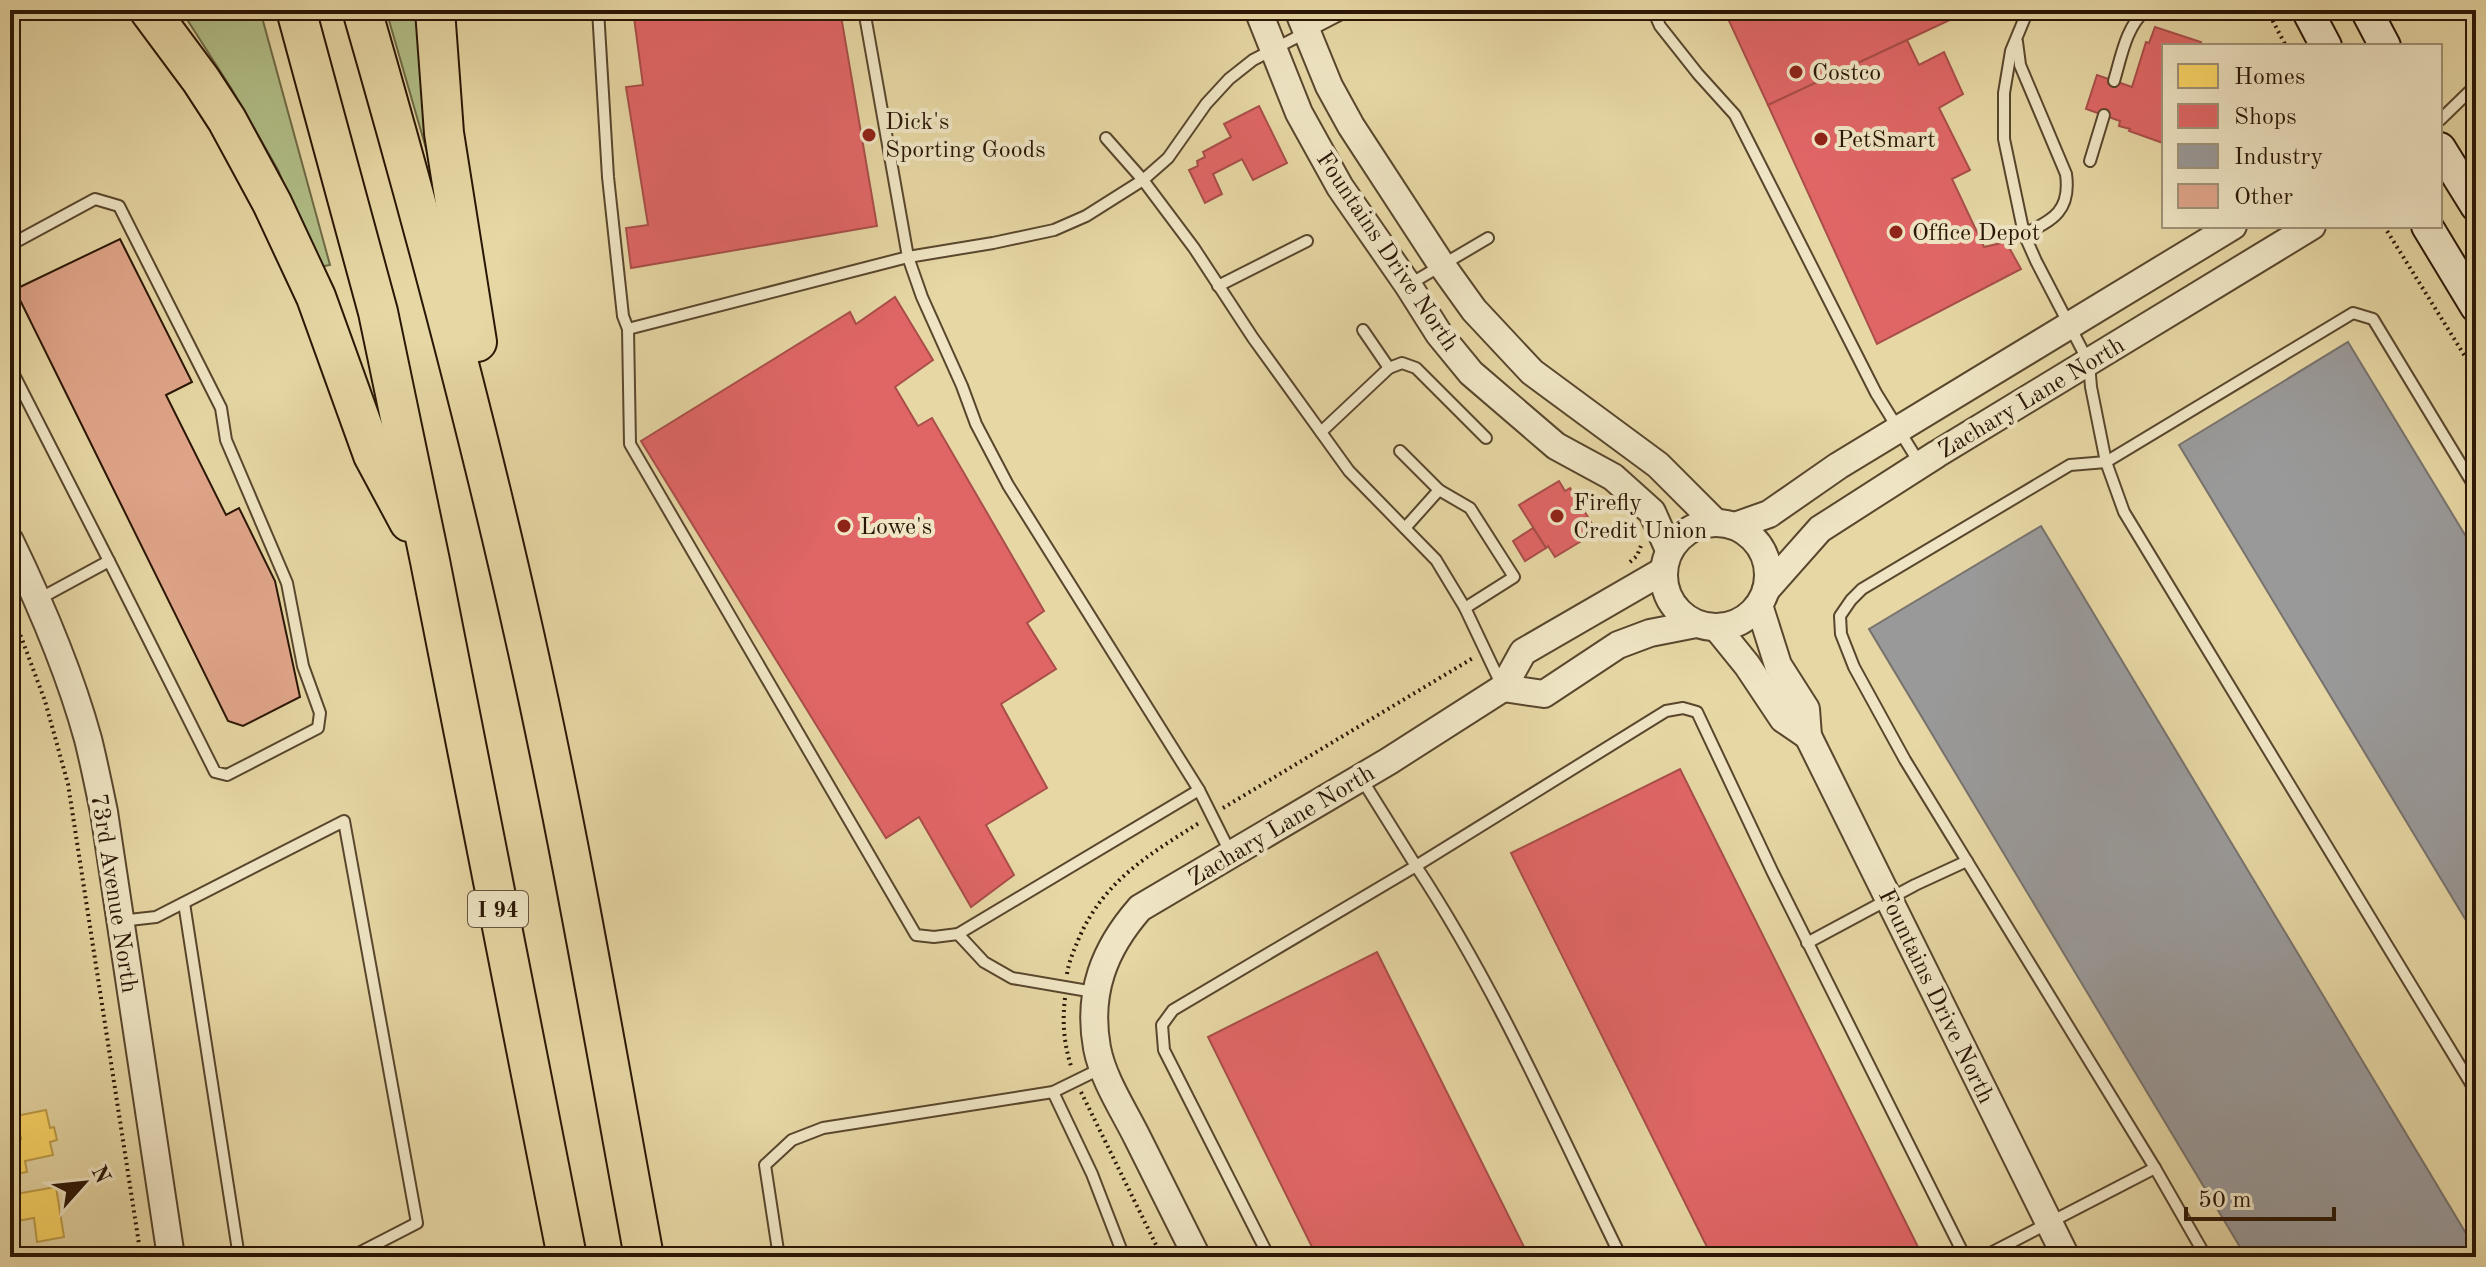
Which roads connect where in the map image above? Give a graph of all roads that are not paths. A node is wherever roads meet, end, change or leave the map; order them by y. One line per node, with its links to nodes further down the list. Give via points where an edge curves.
1 (149, 10): 59 (highway, via 201,80 265,189 316,297 373,455)
2 (296, 10): 59 (highway, I 94, via 378,312)
3 (362, 10): 64 (highway, via 460,364)
4 (435, 10): 64 (highway, via 450,182)
5 (598, 10): 41 (lane, via 608,177)
6 (864, 10): 35 (lane)
7 (1258, 10): 18 (street, Fountains Drive North)
8 (1349, 10): 14 (lane)
9 (1653, 10): 46 (lane, via 1660,26 1735,115)
10 (2028, 10): 15 (lane)
11 (2146, 10): 19 (lane, via 2126,40)
12 (2307, 10): 16 (main road)
13 (2366, 10): 17 (main road)
14 (1302, 20): 18 (lane); 36 (street, Fountains Drive North, via 1351,126)
15 (2016, 37): 31 (lane, via 2004,93 2004,139); 31 (lane, via 2020,65 2066,174 2068,191 2049,223)
16 (2325, 44)
17 (2384, 44)
18 (1273, 48): 26 (lane, via 1229,79 1168,158); 37 (street, Fountains Drive North, via 1299,113 1340,187)
19 (2114, 81)
20 (2476, 85): 22 (lane)
21 (2104, 115): 25 (lane)
22 (2442, 118)
23 (1106, 138): 26 (lane)
24 (2442, 151): 27 (main road)
25 (2090, 161)
26 (1143, 180): 35 (lane, via 1054,230); 38 (lane)
27 (2476, 206)
28 (2230, 228): 40 (street, Zachary Lane North)
29 (2309, 228): 43 (street, Zachary Lane North)
30 (2428, 228): 39 (main road)
31 (2024, 234): 40 (lane)
32 (1488, 238): 36 (lane)
33 (1307, 241): 38 (lane)
34 (10, 245): 58 (lane, via 95,199 119,206 221,408 226,440 287,583 303,666 320,713 318,728 227,775 215,772)
35 (908, 257): 41 (lane); 68 (lane, via 976,424 1008,485)
36 (1441, 264): 37 (lane); 54 (street, Fountains Drive North, via 1474,310 1532,372 1658,465)
37 (1408, 285): 57 (street, Fountains Drive North, via 1471,373 1556,446 1613,477 1652,512)
38 (1218, 286): 47 (lane)
39 (2476, 307)
40 (2069, 326): 43 (lane); 46 (street, Zachary Lane North)
41 (628, 329): 75 (lane, via 630,444 916,935)
42 (1363, 330): 45 (lane)
43 (2089, 363): 50 (lane); 51 (street, Zachary Lane North)
44 (10, 367): 58 (lane)
45 (1389, 368): 47 (lane); 48 (lane, via 1402,363 1416,368)
46 (1899, 430): 51 (lane); 54 (street, Zachary Lane North, via 1769,514)
47 (1321, 432): 55 (lane, via 1349,471)
48 (1486, 438)
49 (1400, 451): 53 (lane)
50 (2106, 462): 52 (lane, via 2353,313 2373,319); 70 (lane, via 2070,465 1862,589 1840,616 1854,667); 80 (lane, via 2124,512)
51 (1920, 464): 60 (street, Zachary Lane North, via 1820,529)
52 (2476, 489)
53 (1439, 490): 55 (lane); 62 (lane, via 1470,508 1514,577)
54 (1725, 524): 57 (street, via 1688,530); 60 (street, via 1749,534 1759,545 1768,575)
55 (1405, 528): 62 (lane, via 1436,560)
56 (10, 541): 61 (street, 73rd Avenue North)
57 (1666, 560): 63 (street, via 1665,588 1671,603 1682,616); 65 (street, Zachary Lane North, via 1523,652)
58 (109, 561): 61 (lane)
59 (430, 561): 86 (highway, I 94)
60 (1763, 598): 63 (street, via 1733,625); 66 (street, Fountains Drive North, via 1778,665 1806,709)
61 (39, 599): 74 (street, 73rd Avenue North, via 88,740)
62 (1465, 608): 65 (lane)
63 (1706, 626): 65 (street, via 1650,633 1618,645 1544,694); 66 (street, Fountains Drive North, via 1747,665 1783,719)
64 (526, 641): 87 (highway)
65 (1503, 688): 67 (street, Zachary Lane North)
66 (1808, 736): 72 (street, Fountains Drive North)
67 (1361, 778): 69 (street, Zachary Lane North); 71 (lane)
68 (1199, 790): 69 (lane); 75 (lane)
69 (1232, 856): 77 (street, Zachary Lane North, via 1140,908 1107,956)
70 (1967, 861): 72 (lane); 81 (lane)
71 (1416, 866): 76 (lane, via 1666,711 1683,708 1697,712); 91 (lane, via 1173,1010 1162,1025 1164,1050); 92 (lane, via 1503,1016)
72 (1889, 900): 76 (lane); 82 (street, Fountains Drive North)
73 (184, 903): 74 (lane, via 156,917); 84 (lane); 85 (lane, via 344,821 417,1223)
74 (120, 921): 83 (street, 73rd Avenue North)
75 (958, 934): 77 (lane, via 984,962 1012,978)
76 (1807, 943): 93 (lane)
77 (1096, 992): 78 (street, Zachary Lane North)
78 (1103, 1067): 79 (lane); 90 (street, Zachary Lane North)
79 (1053, 1092): 88 (lane, via 823,1128 792,1140 765,1165); 89 (lane)
80 (2476, 1092)
81 (2155, 1168): 82 (lane); 96 (lane)
82 (2049, 1222): 94 (lane); 95 (street, Fountains Drive North)
83 (171, 1257)
84 (239, 1257)
85 (351, 1257)
86 (567, 1257)
87 (644, 1257)
88 (779, 1257)
89 (1124, 1257)
90 (1197, 1257)
91 (1269, 1257)
92 (1621, 1257)
93 (1965, 1257)
94 (1983, 1257)
95 (2066, 1257)
96 (2206, 1257)

